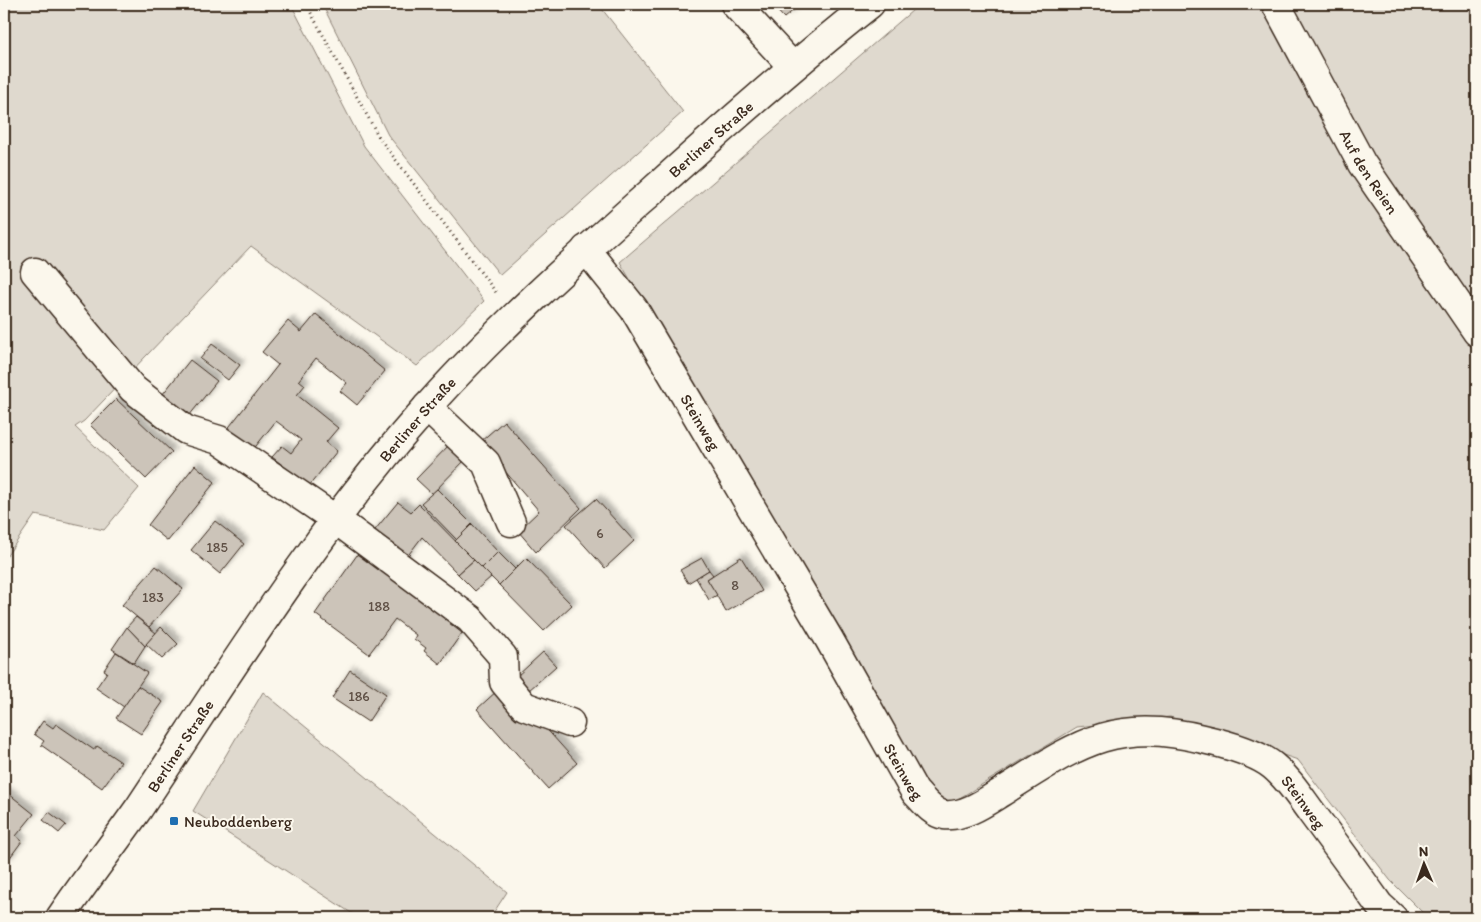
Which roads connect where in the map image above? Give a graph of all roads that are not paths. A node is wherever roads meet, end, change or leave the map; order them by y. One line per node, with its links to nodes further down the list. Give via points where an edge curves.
1 (735, 4): 4 (street)
2 (870, 4): 4 (street, Berliner Straße)
3 (1276, 4): 7 (street, Auf den Reien, via 1362,164)
4 (792, 66): 5 (street, Berliner Straße)
5 (586, 249): 8 (street, Berliner Straße); 13 (street, Steinweg, via 634,309 829,639 915,792 930,808 943,815 960,814 979,806 1071,749 1098,737 1162,730 1191,736 1233,746 1273,766 1290,784 1379,905)
6 (35, 272): 9 (street, via 133,389 186,430 219,440)
7 (1477, 332)
8 (427, 407): 9 (street, Berliner Straße); 10 (street, via 486,463)
9 (335, 519): 11 (street, via 470,619 503,656 504,682 524,706); 12 (street, Berliner Straße)
10 (511, 522)
11 (570, 723)
12 (60, 918)
13 (1393, 918)

